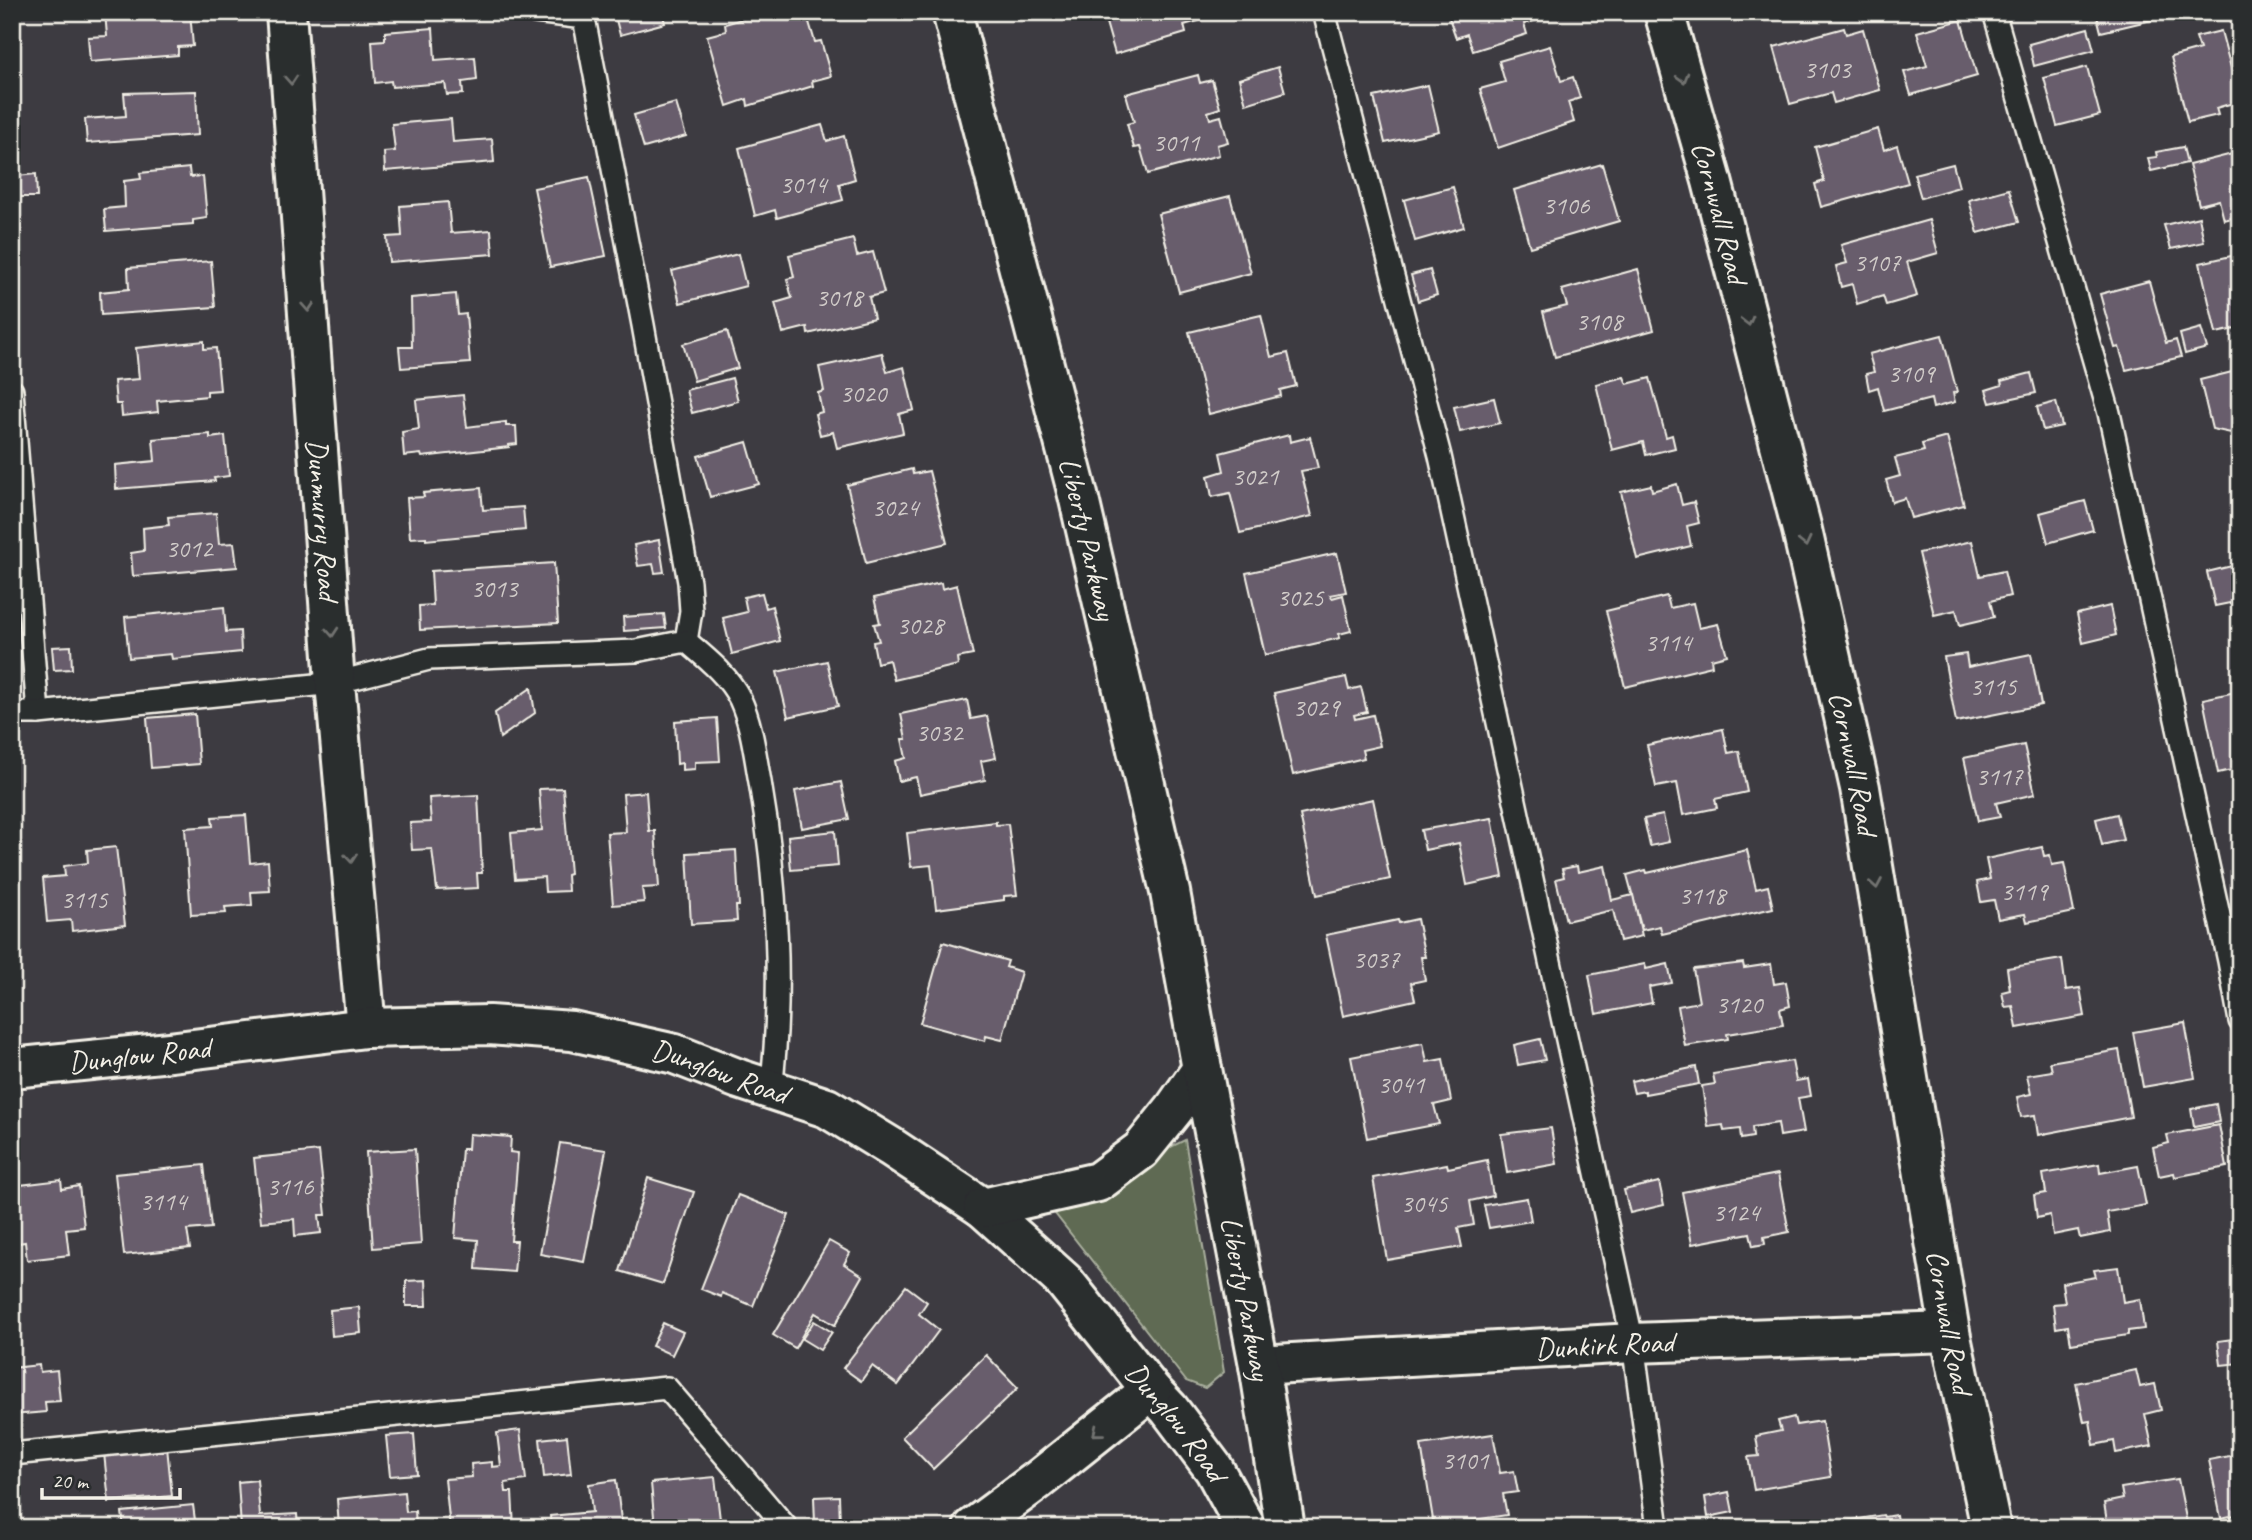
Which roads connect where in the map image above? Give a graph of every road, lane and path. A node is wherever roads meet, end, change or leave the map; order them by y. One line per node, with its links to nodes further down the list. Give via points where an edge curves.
1 (286, 12): 9 (street, Dunmurry Road, one-way to 9)
2 (535, 12): 8 (lane, via 584,18 689,582)
3 (952, 12): 15 (street, Liberty Parkway, via 1081,508 1170,892)
4 (1324, 12): 19 (lane, via 1440,456)
5 (1664, 12): 18 (street, Cornwall Road, one-way to 18, via 1802,530 1860,788)
6 (1994, 12): 12 (lane, via 2109,413)
7 (12, 391): 11 (lane)
8 (686, 641): 9 (lane, via 636,650 429,659); 16 (lane, via 720,670 739,698 749,726 776,910 776,1051)
9 (335, 683): 11 (lane); 13 (street, Dunmurry Road, one-way to 13)
10 (12, 713): 11 (lane)
11 (38, 713)
12 (2240, 1021)
13 (366, 1028): 14 (street, Dunglow Road); 16 (street, Dunglow Road, via 489,1025 572,1031 675,1054)
14 (12, 1068)
15 (1202, 1069): 17 (street, via 1141,1150 1098,1182); 20 (street, Liberty Parkway)
16 (771, 1090): 17 (street, Dunglow Road, via 827,1108)
17 (983, 1209): 21 (street, Dunglow Road, via 1064,1281)
18 (1950, 1332): 19 (street, Dunkirk Road); 28 (street, Cornwall Road)
19 (1633, 1343): 20 (street, Dunkirk Road); 27 (lane)
20 (1259, 1365): 26 (street, Liberty Parkway)
21 (1151, 1390): 24 (street, one-way to 24); 25 (street, Dunglow Road, via 1214,1469)
22 (12, 1454): 23 (lane, via 667,1388)
23 (787, 1528)
24 (973, 1528)
25 (1246, 1528)
26 (1284, 1528)
27 (1658, 1528)
28 (1991, 1528)

